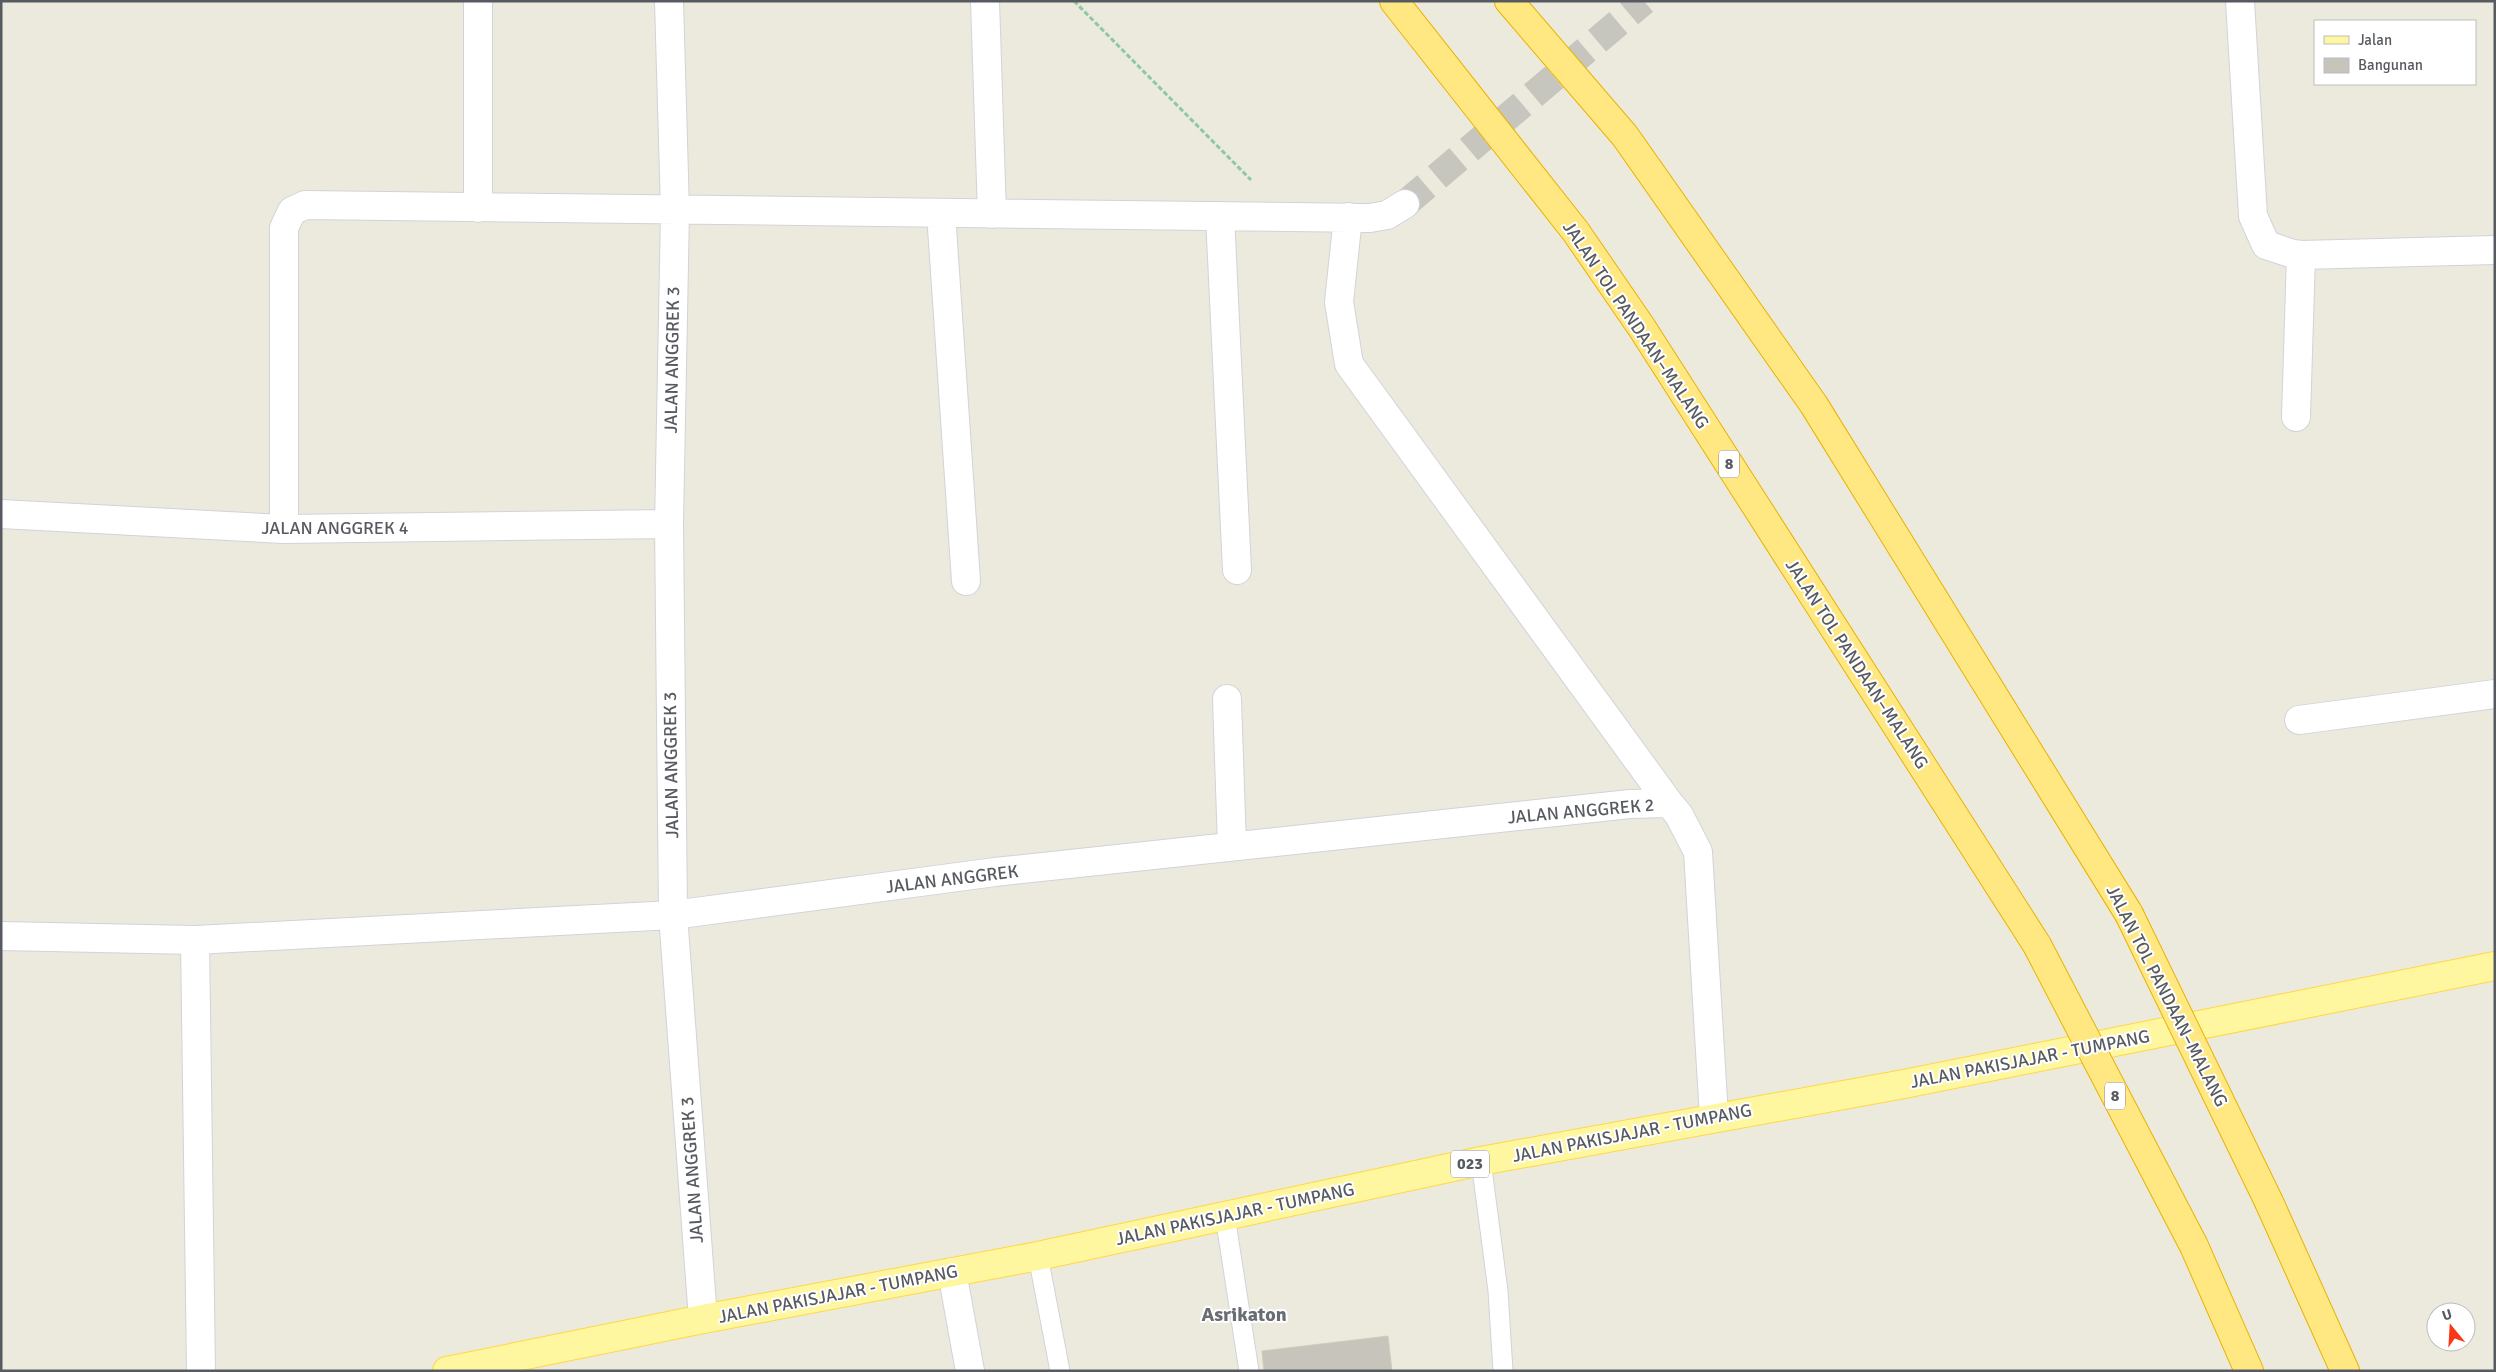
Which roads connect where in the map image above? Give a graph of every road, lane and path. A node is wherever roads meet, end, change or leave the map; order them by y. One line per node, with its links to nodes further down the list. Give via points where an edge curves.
1 (478, 1): 9 (street)
2 (669, 1): 10 (street, JALAN ANGGREK 3)
3 (985, 1): 12 (street)
4 (1074, 1): 14 (path)
5 (1394, 1): 45 (highway, JALAN TOL PANDAAN–MALANG / 8, bridge, via 1576,232 1642,328 2037,945 2194,1246)
6 (1509, 1): 46 (highway, JALAN TOL PANDAAN–MALANG, bridge, via 1625,136 1814,405 2129,914 2269,1202)
7 (2240, 1): 17 (street, via 2254,216 2266,245)
8 (1405, 204): 15 (street, via 1387,215)
9 (478, 208): 10 (street); 21 (street, via 305,205 292,211 284,228)
10 (675, 210): 11 (street); 20 (street, JALAN ANGGREK 3)
11 (941, 213): 12 (street); 23 (street)
12 (992, 214): 13 (street)
13 (1220, 216): 14 (street); 22 (street)
14 (1287, 216): 15 (street)
15 (1348, 217): 27 (street, via 1339,302 1349,364)
16 (2495, 250): 17 (street)
17 (2301, 255): 18 (street)
18 (2296, 417)
19 (1, 514): 21 (street, JALAN ANGGREK 4)
20 (668, 524): 21 (street, JALAN ANGGREK 4); 29 (street, JALAN ANGGREK 3)
21 (284, 529)
22 (1237, 570)
23 (966, 581)
24 (2495, 694): 26 (street)
25 (1227, 699): 28 (street)
26 (2299, 720)
27 (1669, 803): 28 (street, JALAN ANGGREK 2, via 1630,804); 33 (street, JALAN ANGGREK 2, via 1698,852)
28 (1232, 846): 29 (street, JALAN ANGGREK, via 995,872)
29 (673, 915): 31 (street, JALAN ANGGREK); 38 (street, JALAN ANGGREK 3)
30 (1, 936): 31 (street, JALAN ANGGREK)
31 (195, 940): 39 (street)
32 (2495, 966): 33 (main road, JALAN PAKISJAJAR - TUMPANG / 023, via 1923,1080)
33 (1714, 1117): 34 (main road, JALAN PAKISJAJAR - TUMPANG / 023)
34 (1481, 1161): 35 (main road, JALAN PAKISJAJAR - TUMPANG / 023); 44 (lane, via 1498,1291)
35 (1226, 1216): 36 (main road, JALAN PAKISJAJAR - TUMPANG / 023); 43 (lane)
36 (1038, 1256): 37 (main road, JALAN PAKISJAJAR - TUMPANG / 023); 42 (lane)
37 (952, 1272): 38 (main road, JALAN PAKISJAJAR - TUMPANG / 023); 41 (street)
38 (703, 1319): 40 (main road, JALAN PAKISJAJAR - TUMPANG / 023)
39 (201, 1371)
40 (446, 1371)
41 (970, 1371)
42 (1060, 1371)
43 (1249, 1371)
44 (1503, 1371)
45 (2249, 1371)
46 (2345, 1371)

